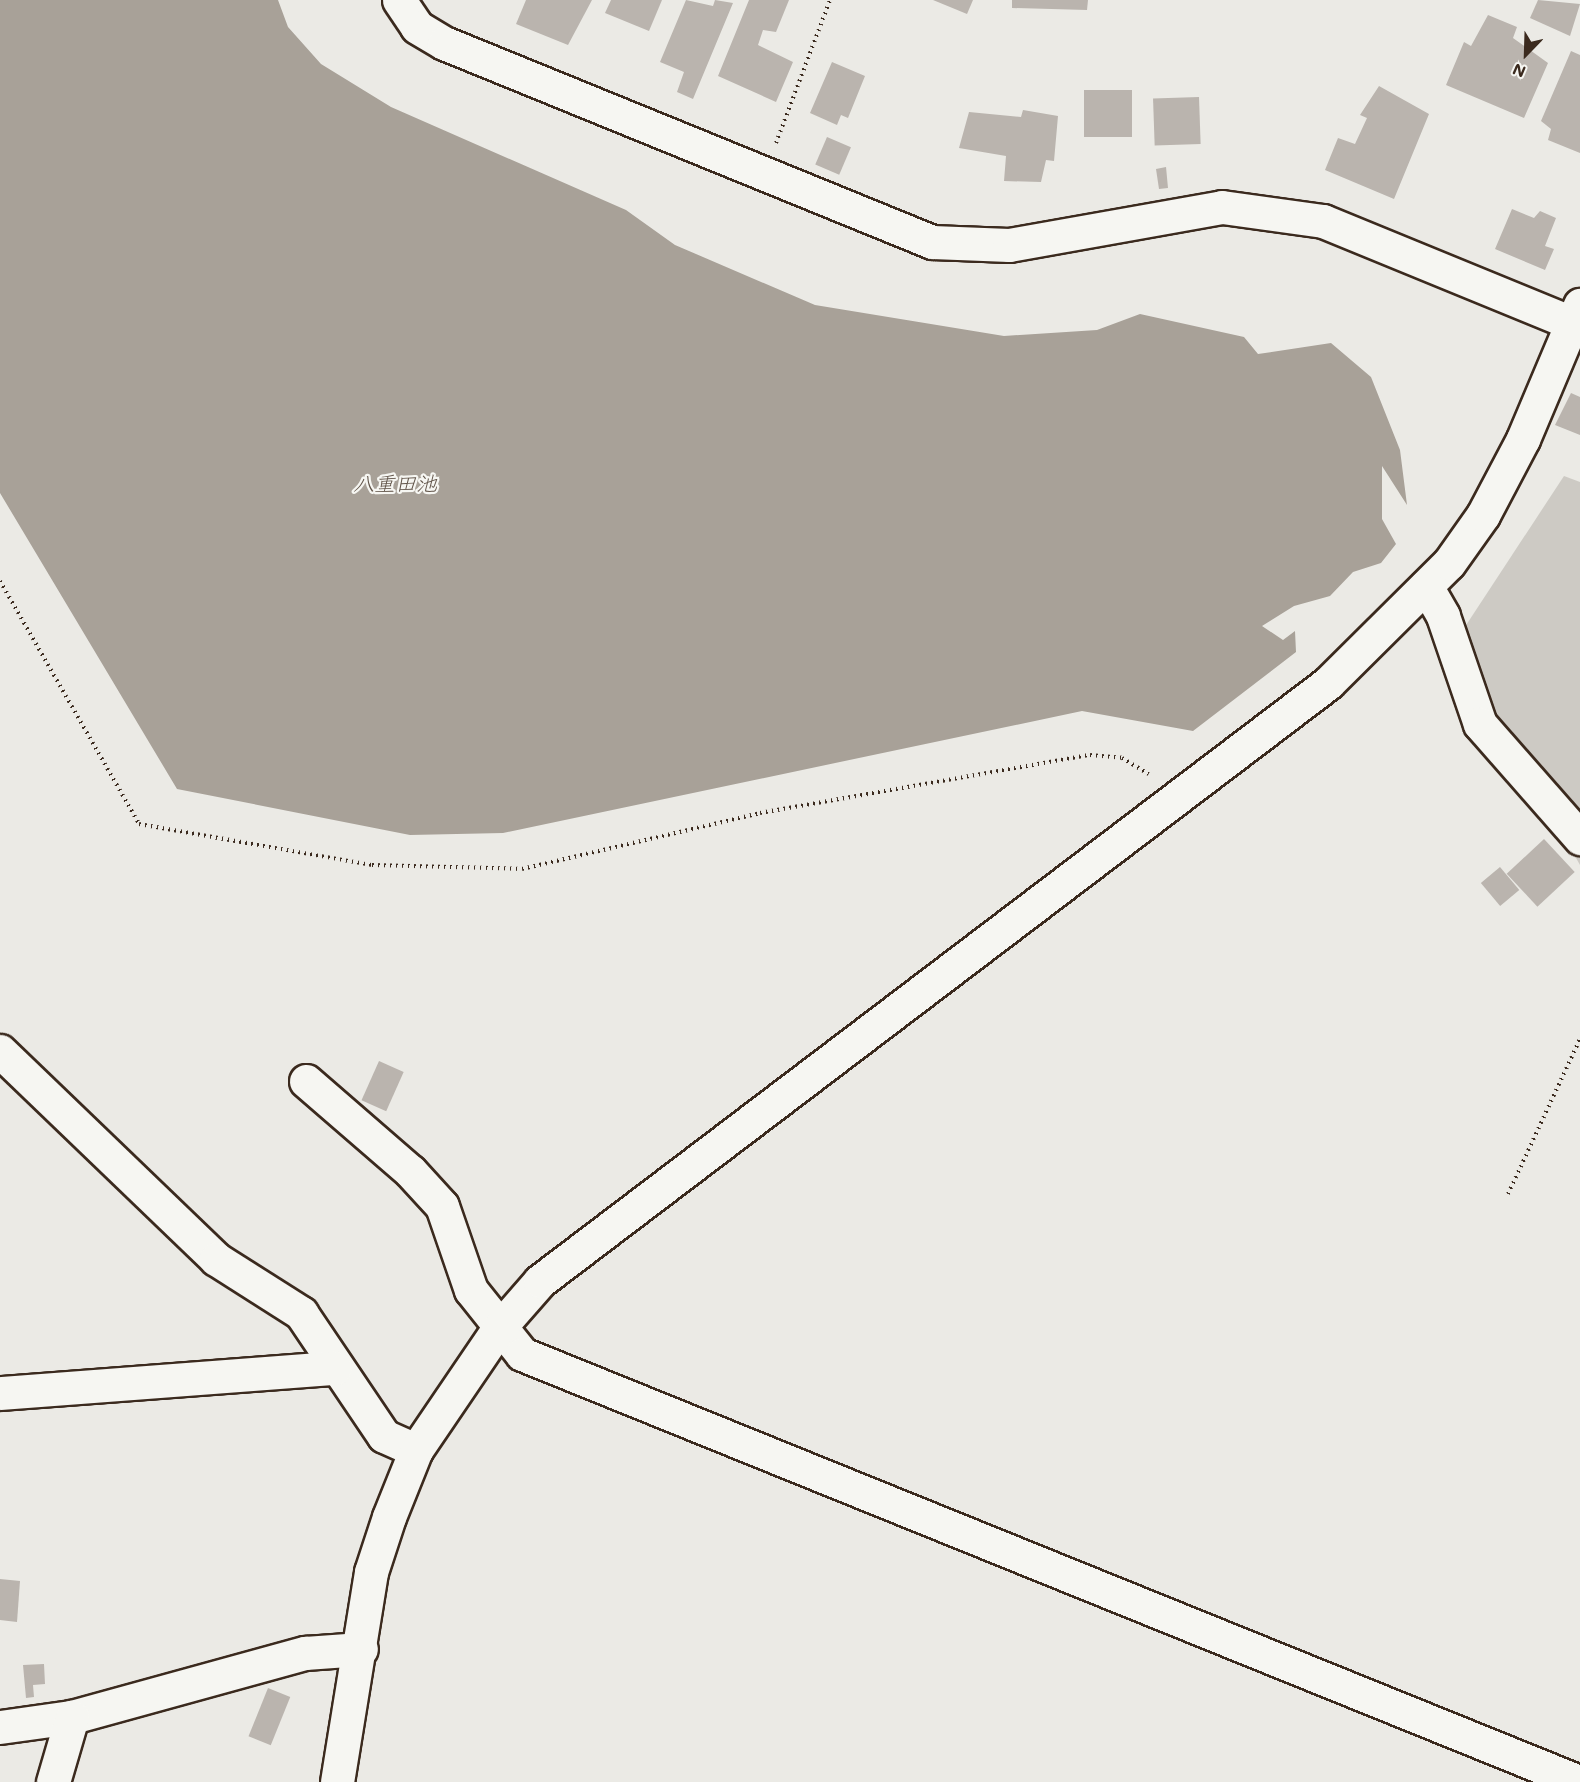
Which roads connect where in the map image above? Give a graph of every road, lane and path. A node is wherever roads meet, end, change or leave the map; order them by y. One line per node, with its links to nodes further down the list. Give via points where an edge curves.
1 (399, 0): 3 (street, via 417,27 444,43)
2 (830, 0): 3 (path)
3 (766, 171): 4 (street, via 932,242 1009,245 1222,207 1323,221)
4 (1576, 314): 6 (street, via 1502,482 1449,563)
5 (0, 581): 7 (path, via 139,824 372,865 522,868 760,813 1090,755 1122,758)
6 (1426, 586): 7 (street, via 1328,683); 8 (street, via 1443,616 1480,724)
7 (1176, 799): 13 (street, via 549,1275)
8 (1580, 838)
9 (1580, 1039): 12 (path)
10 (0, 1051): 14 (street, via 216,1259 301,1313)
11 (306, 1081): 13 (street, via 410,1171 442,1206 471,1290)
12 (1508, 1194)
13 (499, 1328): 16 (street); 22 (street, via 522,1354)
14 (335, 1368): 15 (street); 16 (street, via 384,1436)
15 (0, 1393)
16 (416, 1450): 17 (street, via 371,1572)
17 (361, 1650): 18 (street, via 305,1653); 21 (street)
18 (72, 1717): 19 (street); 20 (street)
19 (0, 1727)
20 (53, 1782)
21 (337, 1782)
22 (1579, 1782)

